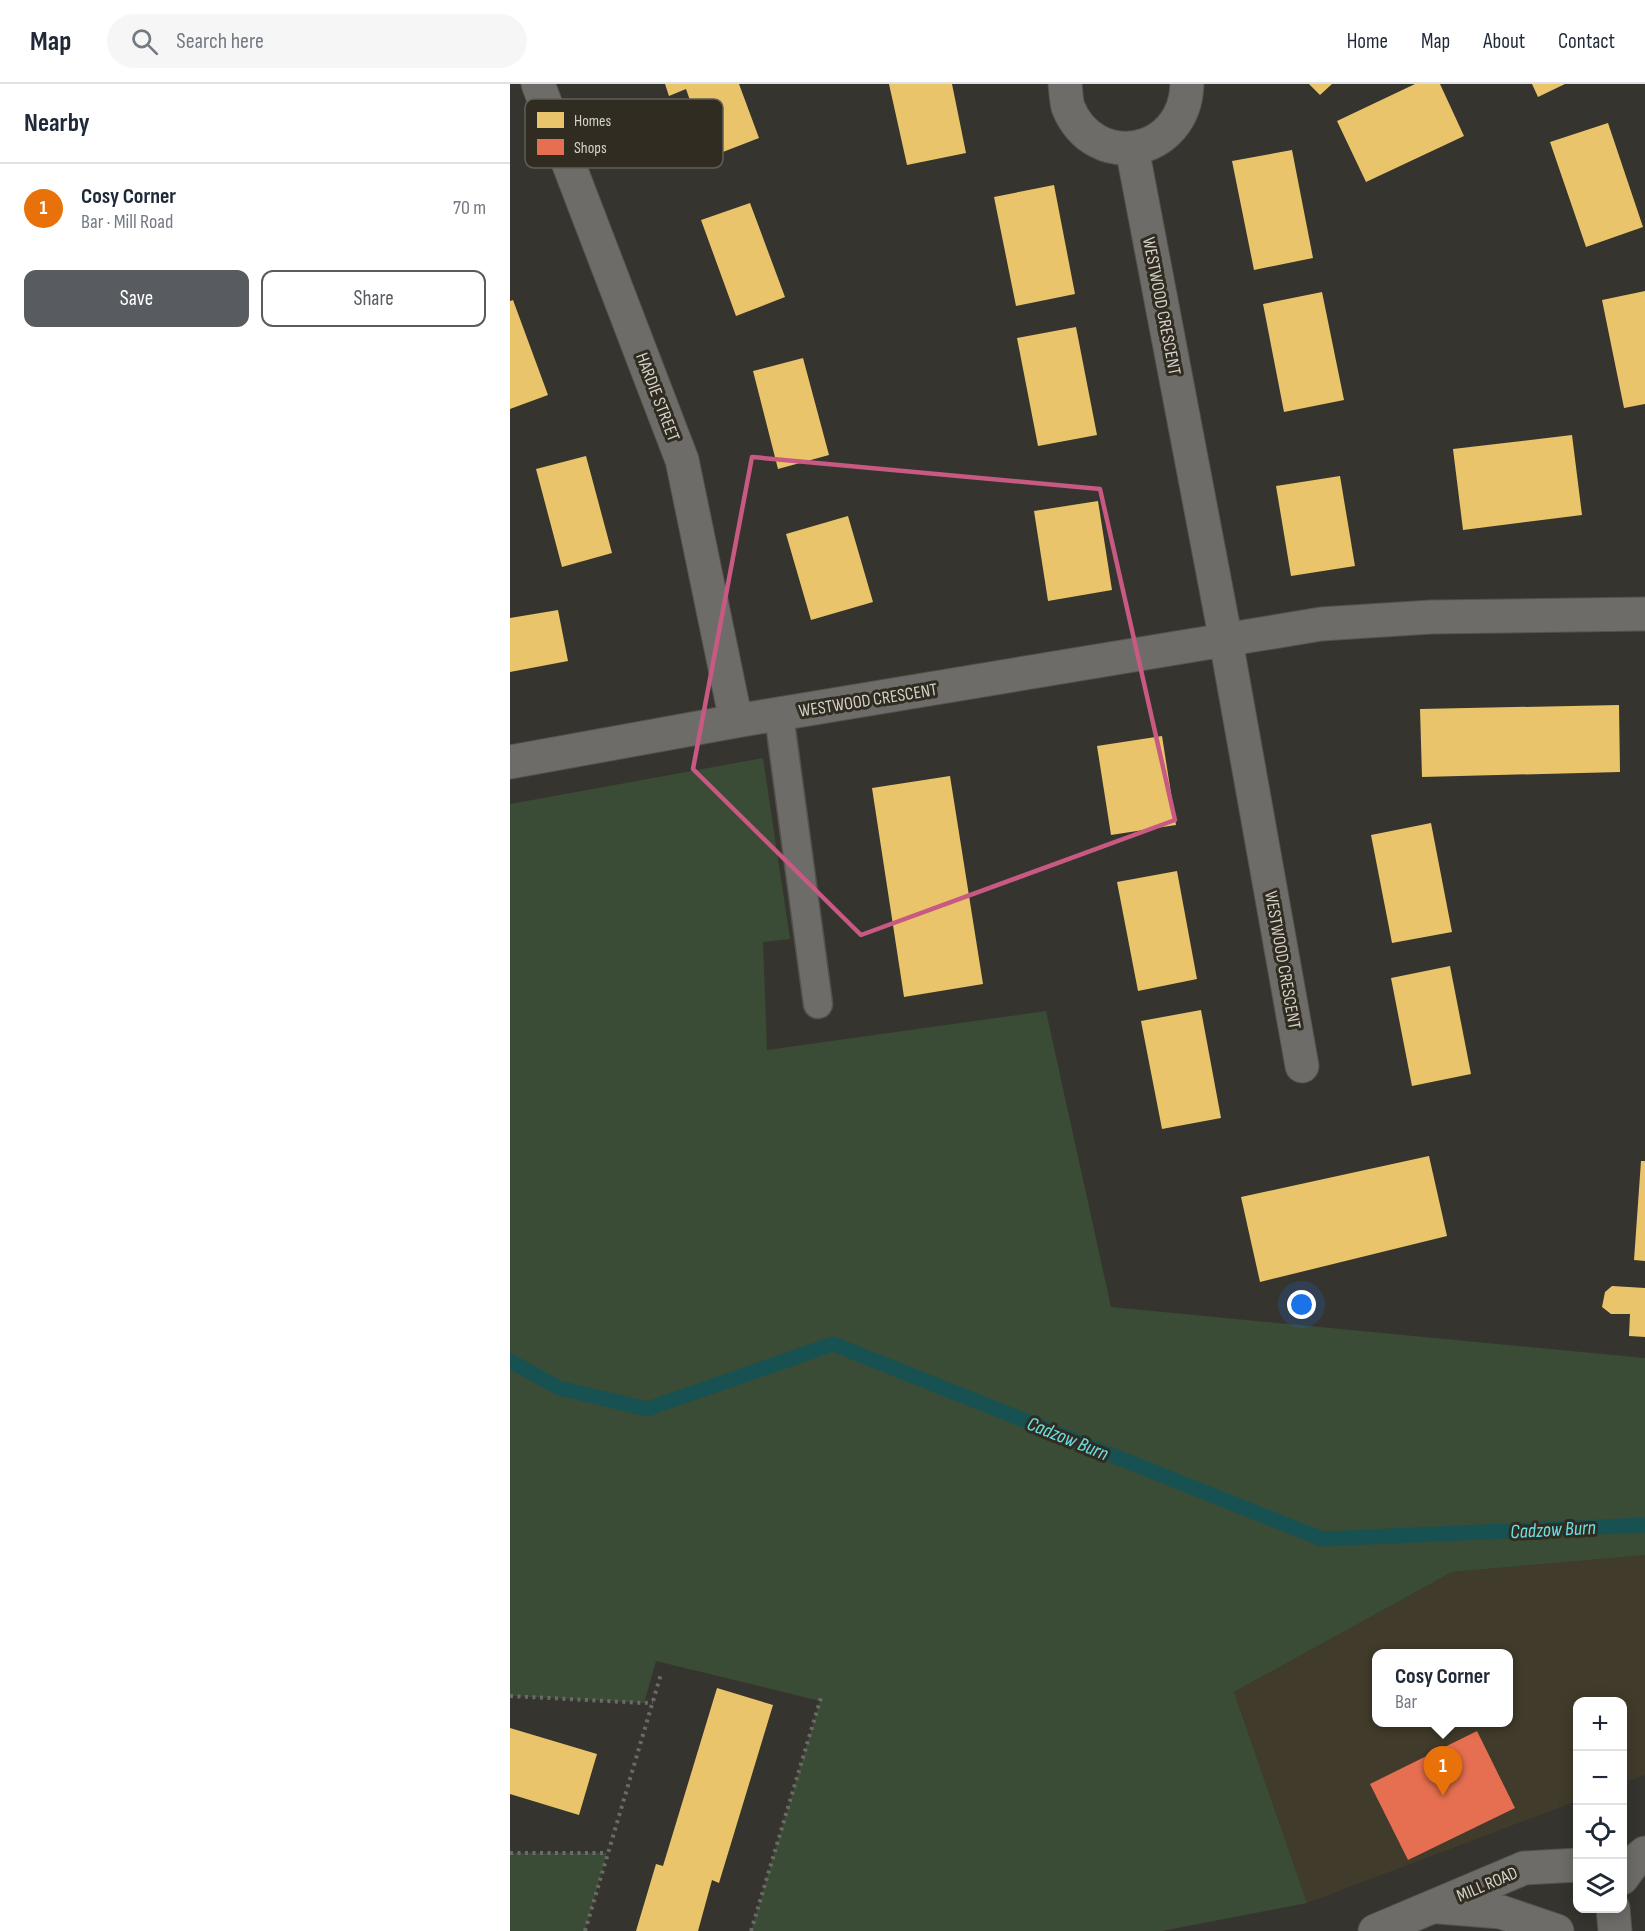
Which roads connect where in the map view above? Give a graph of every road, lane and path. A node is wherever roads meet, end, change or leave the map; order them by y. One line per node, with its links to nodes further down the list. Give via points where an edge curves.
1 (538, 84): 4 (street, HARDIE STREET)
2 (1065, 84): 5 (street, via 1067,105 1077,124 1092,138 1111,147)
3 (1187, 84): 5 (street, via 1180,117 1167,133)
4 (544, 99)
5 (1132, 148): 8 (street, WESTWOOD CRESCENT)
6 (570, 168): 10 (street, HARDIE STREET, via 682,460)
7 (1645, 614): 8 (street, WESTWOOD CRESCENT, via 1431,617 1321,624)
8 (1226, 641): 9 (street, WESTWOOD CRESCENT); 13 (street, WESTWOOD CRESCENT)
9 (779, 715): 10 (street, WESTWOOD CRESCENT); 12 (lane)
10 (736, 721): 11 (street, WESTWOOD CRESCENT)
11 (510, 762)
12 (818, 1004)
13 (1302, 1066)
14 (661, 1674): 17 (path)
15 (822, 1694): 24 (path)
16 (510, 1696): 17 (path)
17 (653, 1702): 19 (path)
18 (510, 1853): 19 (path)
19 (608, 1853): 23 (path)
20 (1573, 1865): 21 (street, MILL ROAD, via 1524,1868)
21 (1434, 1906): 25 (street, MILL ROAD); 26 (street, MILL ROAD, via 1501,1912)
22 (1613, 1913): 27 (street)
23 (585, 1931)
24 (751, 1931)
25 (1375, 1931)
26 (1557, 1931)
27 (1615, 1931)

